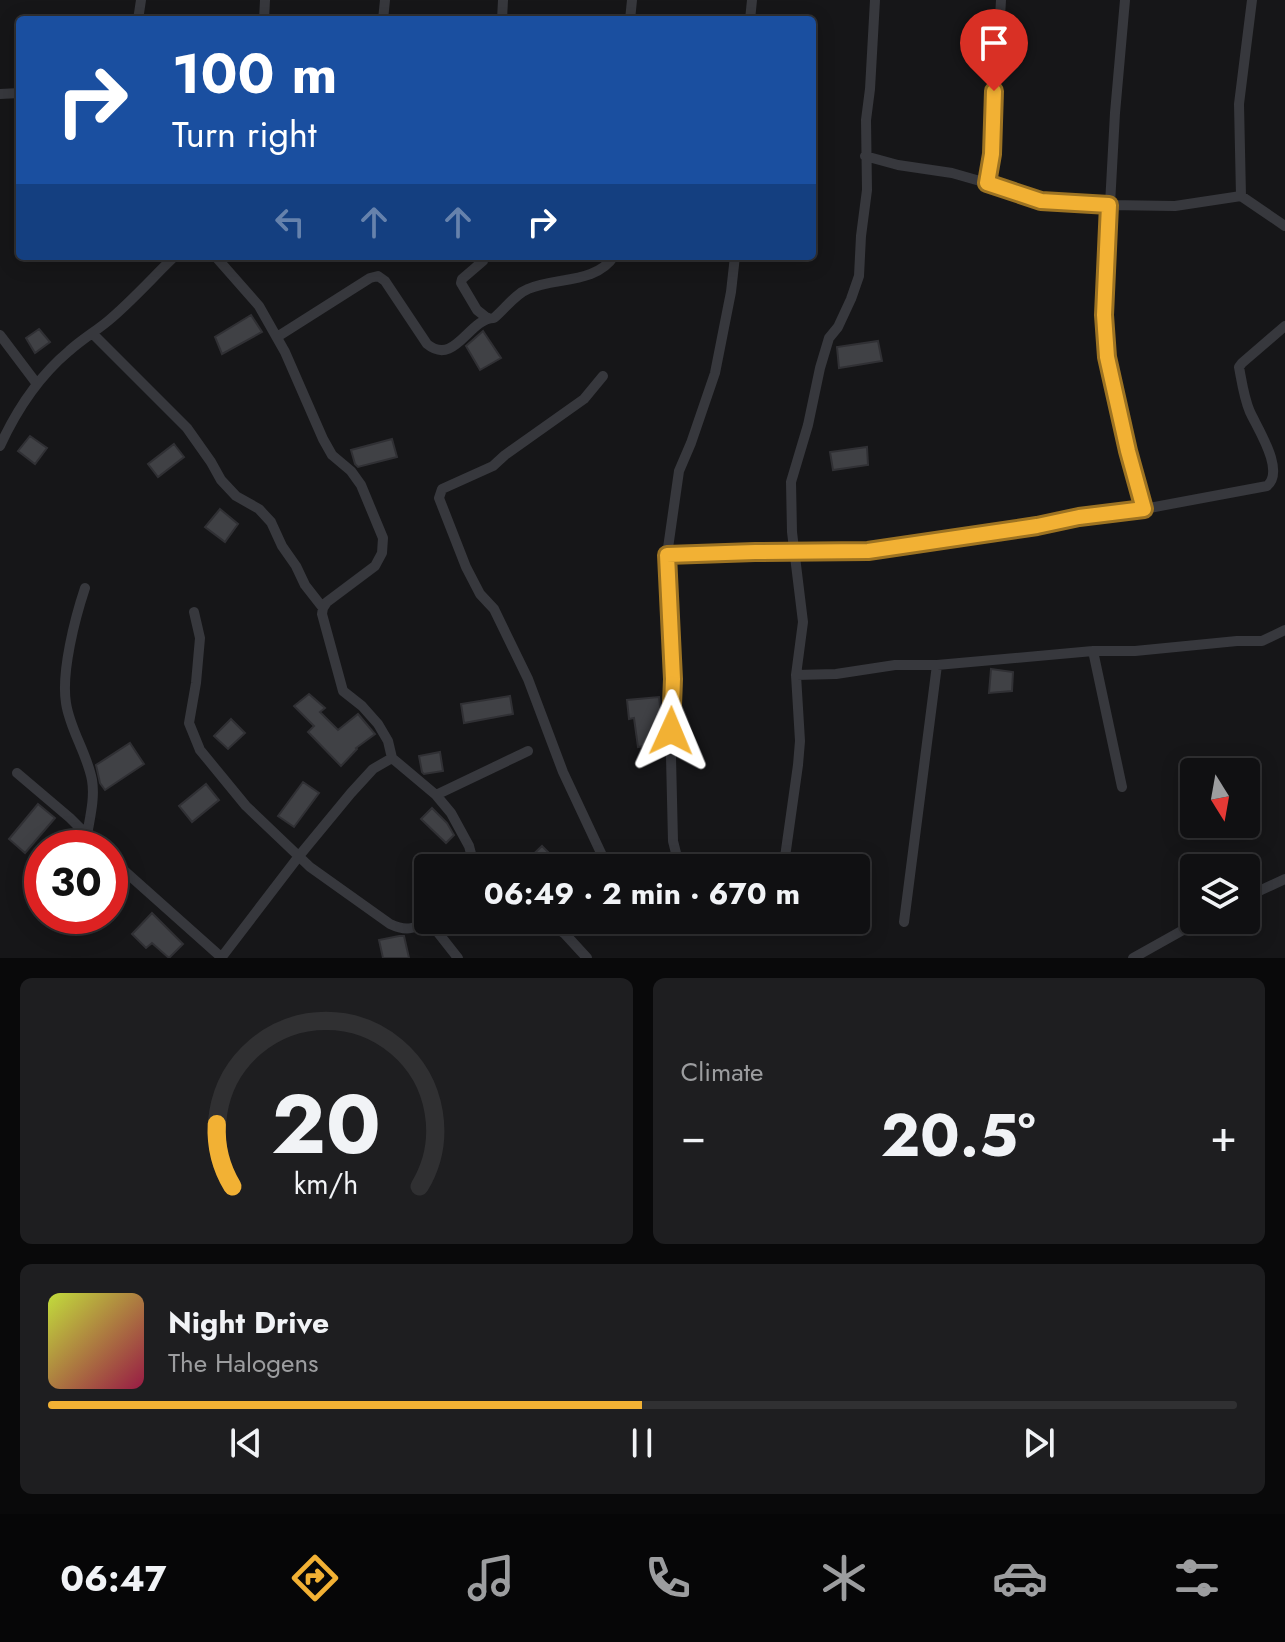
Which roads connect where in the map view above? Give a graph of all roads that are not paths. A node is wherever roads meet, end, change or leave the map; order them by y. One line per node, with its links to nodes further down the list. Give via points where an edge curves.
1 (875, 0): 5 (street)
2 (1001, 0): 6 (street)
3 (1125, 0): 8 (street)
4 (1252, 0): 7 (street, via 1239,104)
5 (865, 156): 6 (street); 24 (street, via 859,276 829,338 791,482)
6 (987, 183): 8 (street, via 1041,201)
7 (1241, 196): 8 (street, via 1175,206); 9 (street)
8 (1109, 205): 23 (street, via 1107,357)
9 (1285, 226)
10 (171, 260): 17 (street)
11 (219, 260): 19 (street, via 259,306)
12 (483, 260): 15 (street, via 461,283)
13 (612, 260): 15 (street, via 588,275 524,290 494,318)
14 (735, 260): 25 (street, via 715,373 679,471)
15 (487, 318): 19 (street, via 454,346 435,351 378,276)
16 (1285, 326): 23 (street, via 1239,367 1251,413 1275,457 1278,468 1272,484)
17 (92, 333): 21 (street); 27 (street, via 187,428 236,496 271,522)
18 (0, 335): 21 (street)
19 (277, 337): 27 (street, via 323,439 361,485 383,538 375,566)
20 (603, 376): 41 (street, via 584,399 493,466 442,489 439,498 466,567 494,609 528,679)
21 (37, 384): 22 (street)
22 (0, 446)
23 (1144, 509): 24 (street, via 880,550)
24 (796, 552): 25 (street); 32 (street, via 803,622)
25 (667, 555): 42 (street)
26 (85, 588): 39 (street, via 65,688 70,724 92,778)
27 (323, 608): 34 (street, via 343,691 378,724)
28 (194, 612): 44 (street, via 200,638 189,715 194,737 246,806)
29 (1285, 630): 30 (street, via 1262,641)
30 (1093, 651): 31 (street); 36 (street)
31 (937, 665): 32 (street); 48 (street)
32 (796, 675): 43 (street, via 800,741)
33 (528, 751): 37 (street)
34 (392, 758): 37 (street); 44 (street, via 373,769)
35 (17, 773): 38 (street)
36 (1122, 787)
37 (436, 795): 40 (street)
38 (81, 830)
39 (88, 830)
40 (472, 854)
41 (601, 854)
42 (674, 854)
43 (785, 854)
44 (299, 856): 49 (street, via 390,924); 53 (street)
45 (128, 874): 53 (street)
46 (1285, 879): 47 (street)
47 (1260, 891)
48 (904, 922)
49 (414, 928)
50 (1180, 932): 56 (street)
51 (439, 934): 54 (street)
52 (565, 934): 55 (street)
53 (221, 958)
54 (458, 958)
55 (587, 958)
56 (1133, 958)

